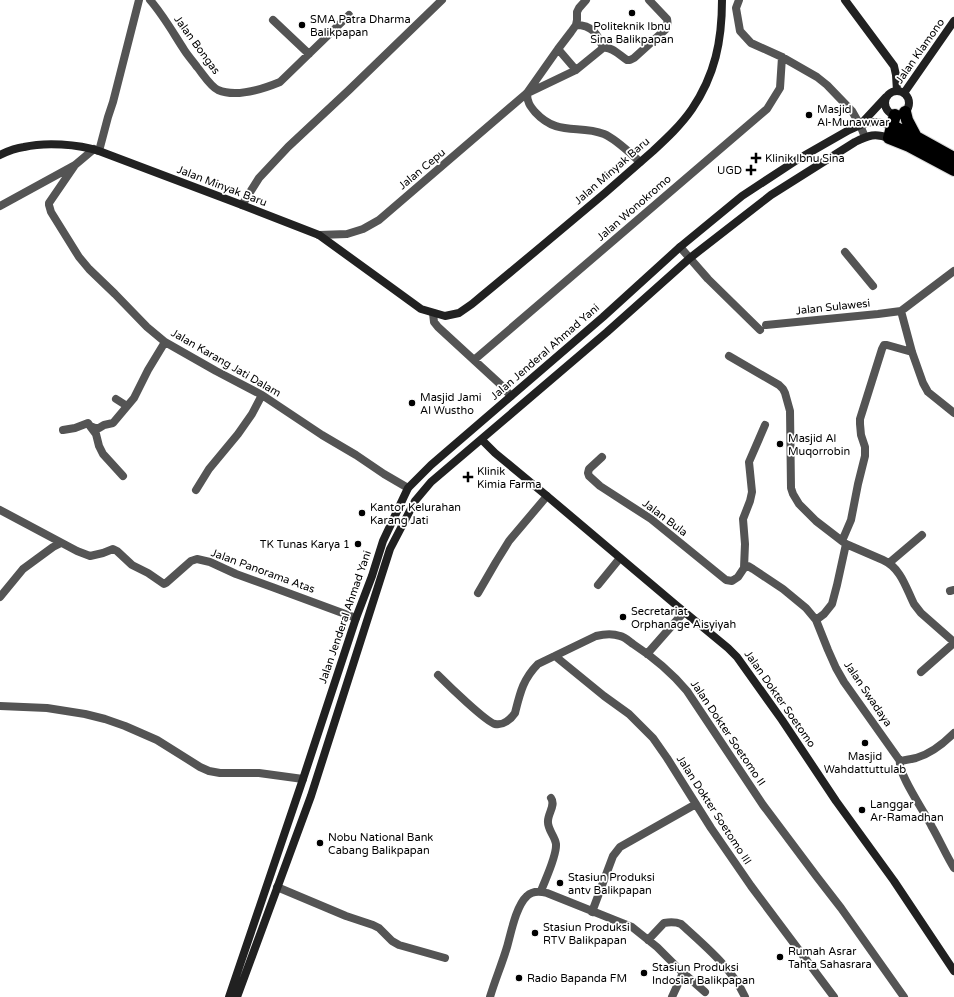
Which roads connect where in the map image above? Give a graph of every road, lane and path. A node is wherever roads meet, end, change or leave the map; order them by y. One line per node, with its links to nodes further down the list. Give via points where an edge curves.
1 (140, 0): 24 (street, via 114,102)
2 (150, 0): 15 (street, Jalan Bongas, via 206,79 217,89 242,93 268,87 280,82)
3 (442, 0): 30 (street, via 288,147 259,178)
4 (586, 0): 12 (street, Jalan Cepu, via 577,12)
5 (649, 0): 13 (street, via 667,19 666,29 630,60 610,48)
6 (722, 0): 27 (main road, Jalan Minyak Baru, via 721,38 701,95 680,125)
7 (845, 0): 19 (main road, via 894,66)
8 (737, 4): 16 (street, via 740,31 751,43)
9 (349, 15): 15 (street, Jalan Bongas)
10 (274, 20): 15 (street)
11 (954, 21): 19 (main road, Jalan Klamono)
12 (576, 25): 13 (street, via 583,25 592,30 599,37); 14 (street, Jalan Cepu)
13 (603, 48): 17 (street, Jalan Cepu)
14 (558, 49): 17 (street); 18 (street, Jalan Cepu)
15 (309, 54)
16 (782, 57): 21 (street, via 818,77 852,111); 45 (street, Jalan Wonokromo, via 780,88 767,109)
17 (576, 70): 18 (street, Jalan Cepu)
18 (527, 93): 27 (street, via 529,104 547,122 565,129 603,134); 32 (street, Jalan Cepu, via 379,220 347,234)
19 (897, 93): 20 (main road, via 887,96 885,104); 20 (main road, via 907,96 909,103 907,110); 21 (main road, Jalan Klamono)
20 (895, 123): 21 (main road, Jalan Jenderal Ahmad Yani, via 871,122); 22 (main road, via 876,135); 23 (highway); 23 (highway, via 907,120); 29 (highway, via 909,146)
21 (860, 125): 22 (street); 33 (main road, Jalan Jenderal Ahmad Yani, via 800,158 742,196)
22 (865, 137): 35 (main road, Jalan Jenderal Ahmad Yani, via 772,195)
23 (916, 137): 26 (highway)
24 (97, 150): 25 (main road, Jalan Minyak Baru, via 39,145 24,146); 28 (street); 30 (main road, Jalan Minyak Baru)
25 (0, 155)
26 (954, 158)
27 (640, 162): 41 (main road, Jalan Minyak Baru, via 472,304 459,313)
28 (75, 165): 31 (street); 42 (street, Jalan Karang Jati Dalam, via 49,202 51,212 88,269)
29 (954, 170)
30 (242, 204): 32 (main road, Jalan Minyak Baru)
31 (0, 206)
32 (320, 235): 38 (main road, Jalan Minyak Baru)
33 (680, 247): 35 (street); 47 (main road, Jalan Jenderal Ahmad Yani)
34 (845, 252): 37 (street)
35 (690, 258): 39 (street, Jalan Sulawesi, via 708,279 763,327); 54 (main road, Jalan Jenderal Ahmad Yani)
36 (954, 271): 39 (street)
37 (873, 286)
38 (417, 306): 40 (main road, Jalan Minyak Baru); 41 (main road, Jalan Minyak Baru)
39 (901, 310): 43 (street)
40 (433, 313): 41 (main road, Jalan Minyak Baru); 45 (street, via 434,322)
41 (450, 315)
42 (164, 342): 46 (street, Jalan Karang Jati Dalam); 49 (street, via 138,393)
43 (912, 352): 50 (street, via 925,388); 63 (street, via 887,345 882,349 860,419 865,456)
44 (729, 356): 63 (street, via 783,389 790,411 793,494 816,521)
45 (474, 360): 47 (street)
46 (262, 395): 57 (street, Jalan Karang Jati Dalam); 58 (street, via 252,414)
47 (511, 396): 57 (main road, Jalan Jenderal Ahmad Yani)
48 (116, 399): 49 (street)
49 (127, 406): 52 (street, via 113,423 99,428)
50 (954, 413)
51 (765, 425): 66 (street, via 749,462 752,492 743,519)
52 (90, 426): 53 (street, via 88,423); 56 (street, via 96,434 103,454)
53 (63, 430)
54 (482, 440): 59 (main road, Jalan Dokter Soetomo); 85 (main road, Jalan Jenderal Ahmad Yani, via 431,482 415,501 390,549 311,796)
55 (602, 457): 66 (street, Jalan Bula, via 588,473 600,486 651,519 726,580 732,581)
56 (123, 476)
57 (408, 488): 71 (main road, Jalan Jenderal Ahmad Yani, via 383,541)
58 (196, 490)
59 (547, 496): 64 (main road, Jalan Dokter Soetomo); 68 (street, via 510,541)
60 (0, 510): 62 (street, Jalan Panorama Atas)
61 (922, 535): 65 (street)
62 (61, 543): 69 (street, via 23,569); 71 (street, Jalan Panorama Atas, via 90,556 113,549 132,565 164,584 191,561 197,559 210,562)
63 (844, 543): 65 (street); 72 (street, via 832,604)
64 (620, 558): 67 (street); 70 (main road, Jalan Dokter Soetomo)
65 (889, 563): 73 (street, via 899,573 917,609)
66 (744, 568): 72 (street, Jalan Swadaya, via 753,568 783,589)
67 (598, 585)
68 (478, 593)
69 (0, 597)
70 (684, 612): 74 (street); 90 (main road, Jalan Dokter Soetomo, via 737,657)
71 (356, 618): 81 (main road, Jalan Jenderal Ahmad Yani)
72 (816, 620): 80 (street, Jalan Swadaya, via 844,682)
73 (954, 642): 76 (street)
74 (647, 654): 75 (street, Jalan Dokter Soetomo II, via 622,636 604,634); 99 (street, Jalan Dokter Soetomo II, via 687,691 763,805)
75 (555, 656): 77 (street, Jalan Dokter Soetomo II, via 538,664 533,670 524,683 515,713 501,724 494,724 484,717); 83 (street, Jalan Dokter Soetomo III, via 629,714 653,738)
76 (921, 672)
77 (438, 675)
78 (0, 706): 81 (street, via 47,708 104,719 157,740 209,771 259,773)
79 (954, 733): 80 (street, via 933,750)
80 (900, 761): 84 (street, Jalan Swadaya, via 907,782)
81 (303, 779): 93 (main road, Jalan Jenderal Ahmad Yani)
82 (551, 798): 86 (street, via 553,804 548,823 556,848)
83 (696, 804): 87 (street, via 620,847 613,856); 98 (street, Jalan Dokter Soetomo III, via 751,886)
84 (954, 868)
85 (277, 887): 89 (street, via 373,925 399,945); 94 (main road, Jalan Jenderal Ahmad Yani)
86 (541, 891): 87 (street); 95 (street, via 526,896 519,908)
87 (592, 912): 88 (street, via 632,927)
88 (648, 940): 91 (street); 97 (street, via 664,923 681,924 728,969)
89 (445, 958)
90 (954, 971)
91 (683, 973): 92 (street); 96 (street)
92 (705, 992)
93 (229, 997)
94 (237, 997)
95 (490, 997)
96 (672, 997)
97 (745, 997)
98 (834, 997)
99 (904, 997)

